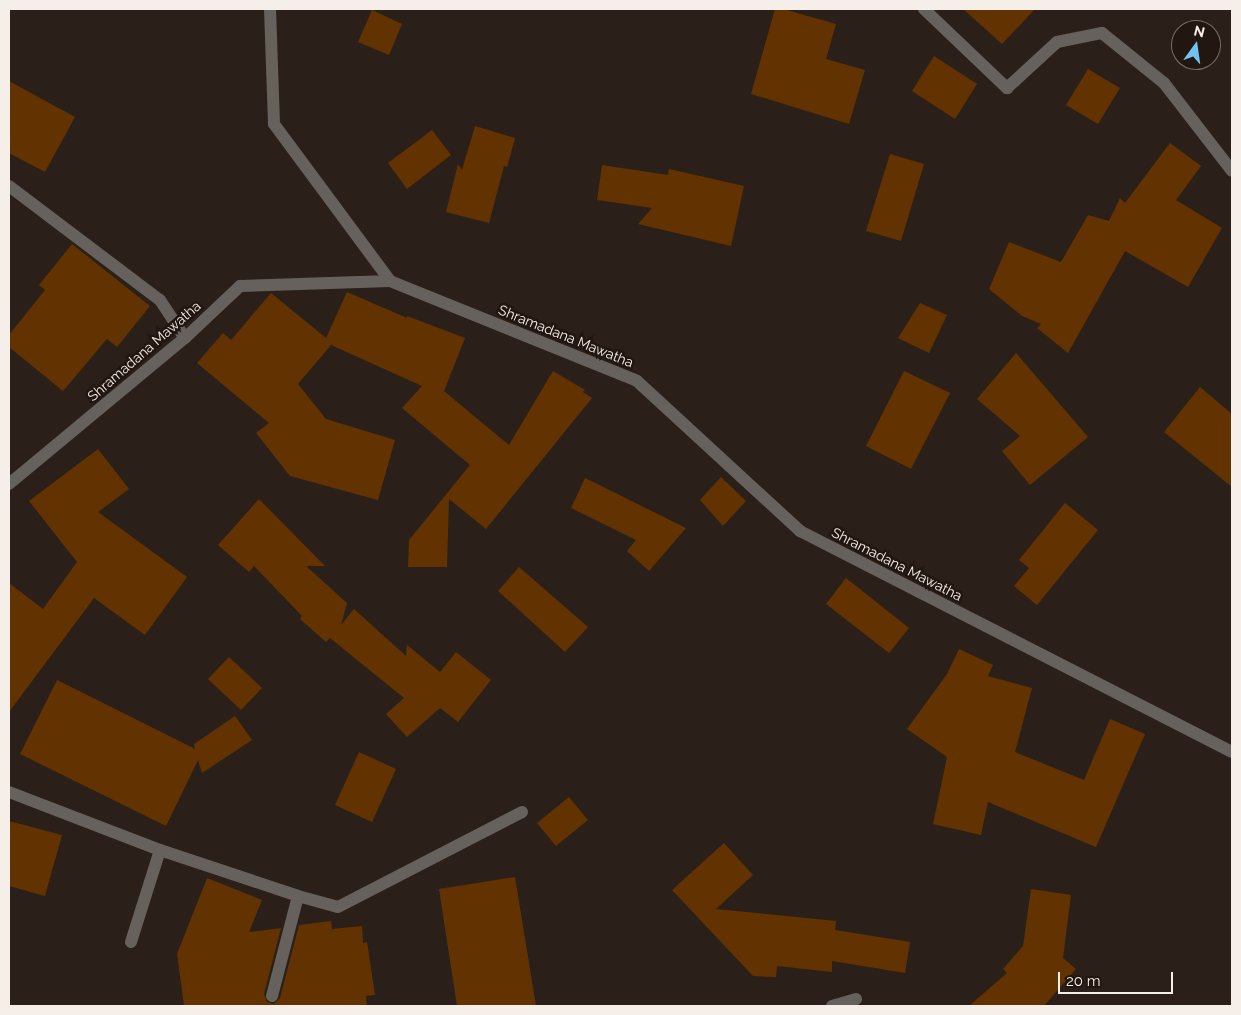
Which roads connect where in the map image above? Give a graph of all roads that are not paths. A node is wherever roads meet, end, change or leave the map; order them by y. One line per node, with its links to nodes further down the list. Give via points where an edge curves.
1 (270, 9): 5 (street, via 274,124)
2 (924, 9): 3 (street, via 1007,88 1058,42 1102,33 1164,83)
3 (1232, 171)
4 (9, 186): 6 (street, via 160,300)
5 (390, 281): 6 (street, Shramadana Mawatha, via 240,286); 8 (street, Shramadana Mawatha, via 637,381 800,531)
6 (185, 338): 7 (street, Shramadana Mawatha)
7 (9, 484)
8 (1232, 752)
9 (9, 792): 11 (street)
10 (522, 812): 12 (street, via 338,907)
11 (160, 850): 12 (street); 13 (street)
12 (298, 896): 14 (street)
13 (131, 942)
14 (272, 996)
15 (856, 999): 16 (street)
16 (832, 1006)

